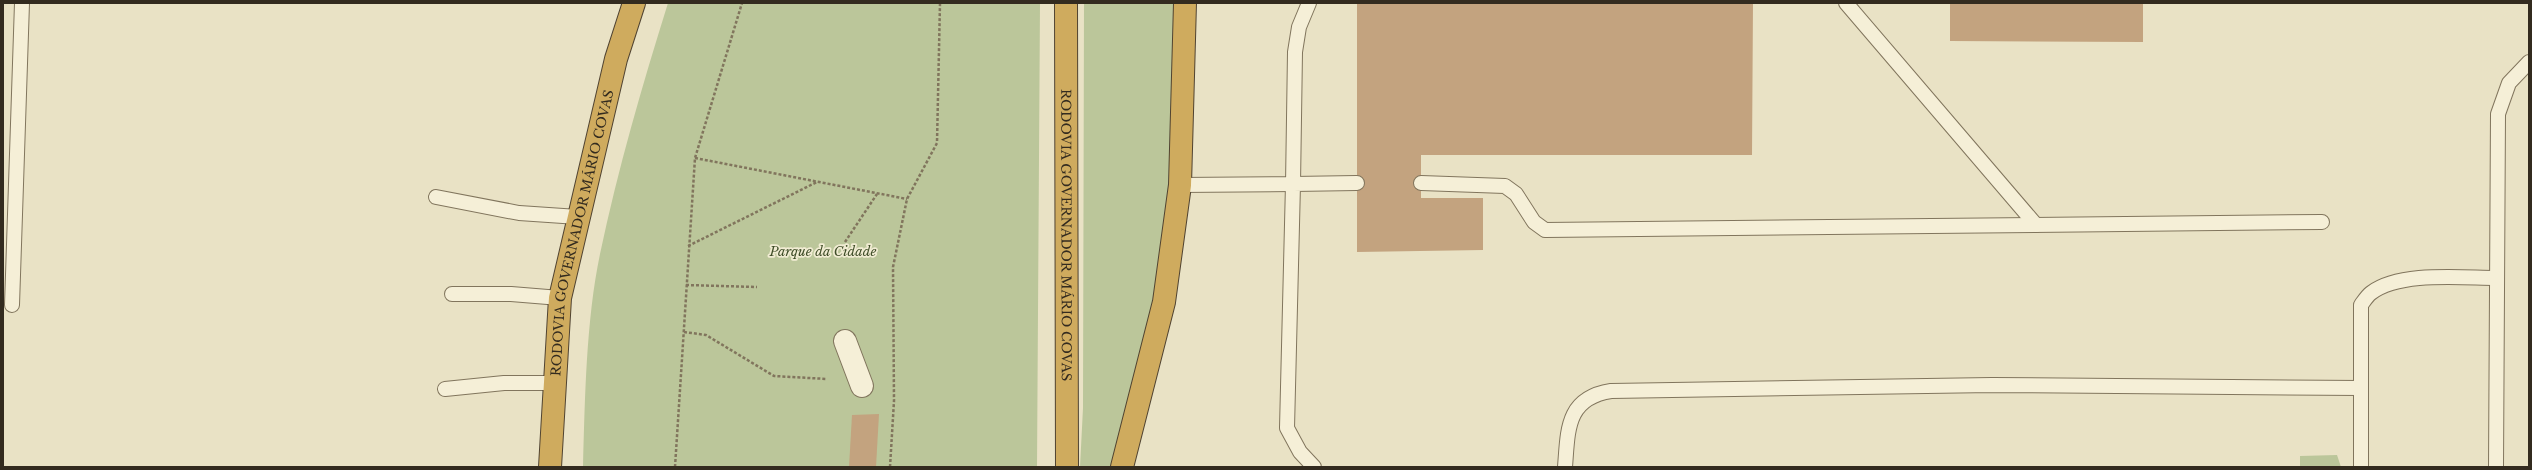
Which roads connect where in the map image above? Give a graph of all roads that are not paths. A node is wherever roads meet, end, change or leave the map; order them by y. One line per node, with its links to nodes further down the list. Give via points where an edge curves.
1 (22, 3): 19 (lane)
2 (634, 3): 13 (highway, RODOVIA GOVERNADOR MÁRIO COVAS, via 616,59)
3 (1066, 3): 26 (highway, RODOVIA GOVERNADOR MÁRIO COVAS)
4 (1185, 3): 11 (highway)
5 (1309, 3): 10 (lane, via 1299,27 1295,52)
6 (1846, 3): 15 (lane)
7 (2529, 62): 16 (lane, via 2509,83 2498,114)
8 (1356, 183): 10 (lane)
9 (1421, 183): 15 (lane, via 1505,186 1516,194 1534,222 1545,230)
10 (1293, 184): 11 (lane); 28 (lane, via 1288,428 1300,452)
11 (1180, 185): 27 (highway, via 1164,302)
12 (436, 197): 13 (lane, via 519,213)
13 (578, 217): 18 (highway, RODOVIA GOVERNADOR MÁRIO COVAS)
14 (2322, 222): 15 (lane)
15 (2036, 225)
16 (2497, 278): 23 (lane, via 2416,279 2388,285 2370,293 2361,305); 31 (lane)
17 (452, 294): 18 (lane, via 511,294)
18 (560, 298): 21 (highway, RODOVIA GOVERNADOR MÁRIO COVAS)
19 (12, 305)
20 (845, 341): 22 (street)
21 (554, 383): 24 (lane, via 504,383); 25 (highway, RODOVIA GOVERNADOR MÁRIO COVAS)
22 (862, 386)
23 (2361, 388): 29 (lane, via 1992,385 1611,392 1595,394 1573,415 1569,424); 30 (lane)
24 (445, 389)
25 (550, 467)
26 (1067, 467)
27 (1122, 467)
28 (1314, 467)
29 (1565, 467)
30 (2361, 467)
31 (2496, 467)

